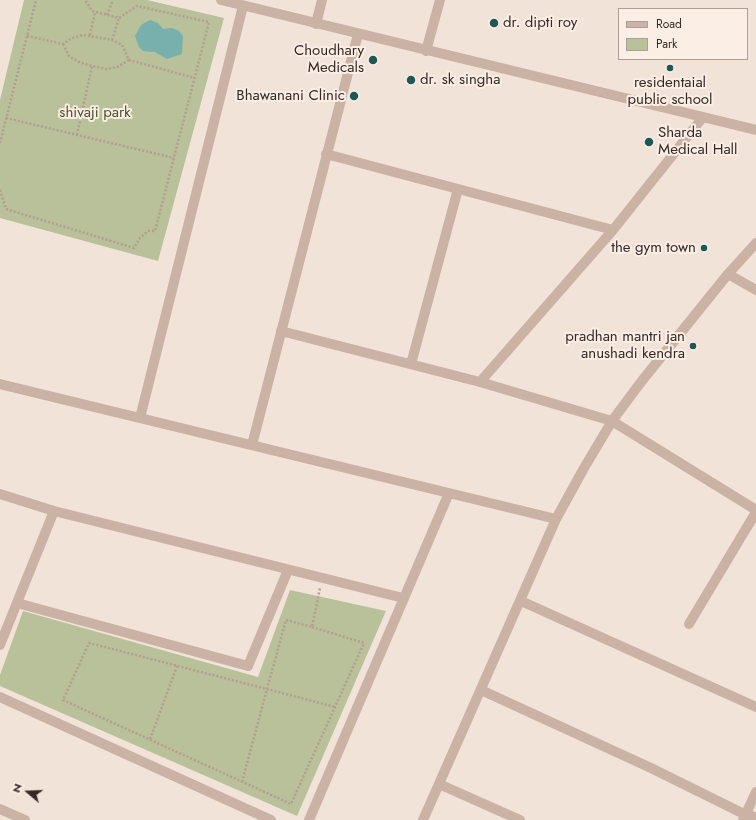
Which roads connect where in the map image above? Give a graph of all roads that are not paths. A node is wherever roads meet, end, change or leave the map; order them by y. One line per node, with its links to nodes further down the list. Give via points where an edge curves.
1 (221, 0): 4 (street)
2 (322, 0): 5 (street)
3 (440, 0): 7 (street)
4 (244, 6): 5 (street); 20 (street)
5 (316, 24): 6 (street)
6 (358, 34): 7 (street); 10 (street)
7 (426, 51): 8 (street)
8 (703, 118): 9 (street); 12 (street)
9 (756, 130)
10 (326, 154): 11 (street); 16 (street)
11 (458, 189): 12 (street); 17 (street)
12 (613, 230): 18 (street)
13 (756, 243): 14 (street)
14 (728, 274): 15 (street); 21 (street)
15 (756, 290)
16 (281, 331): 17 (street); 22 (street)
17 (411, 364): 18 (street)
18 (480, 382): 21 (street)
19 (0, 384): 20 (street)
20 (140, 418): 22 (street)
21 (612, 421): 26 (street); 27 (street)
22 (252, 445): 23 (street)
23 (449, 493): 27 (street); 29 (street)
24 (0, 494): 25 (street)
25 (54, 511): 28 (street); 31 (street)
26 (756, 511): 32 (street)
27 (556, 519): 30 (street)
28 (288, 570): 29 (street); 31 (street, via 248,666)
29 (403, 598): 44 (street)
30 (520, 601): 34 (street); 36 (street)
31 (17, 603): 33 (street)
32 (689, 624)
33 (0, 645)
34 (481, 690): 37 (street); 40 (street, via 651,768)
35 (0, 697): 43 (street)
36 (756, 707)
37 (439, 784): 45 (street); 46 (street)
38 (756, 792): 40 (street)
39 (0, 810): 42 (street)
40 (744, 817): 41 (street)
41 (756, 817)
42 (25, 820)
43 (271, 820)
44 (309, 820)
45 (423, 820)
46 (520, 820)

